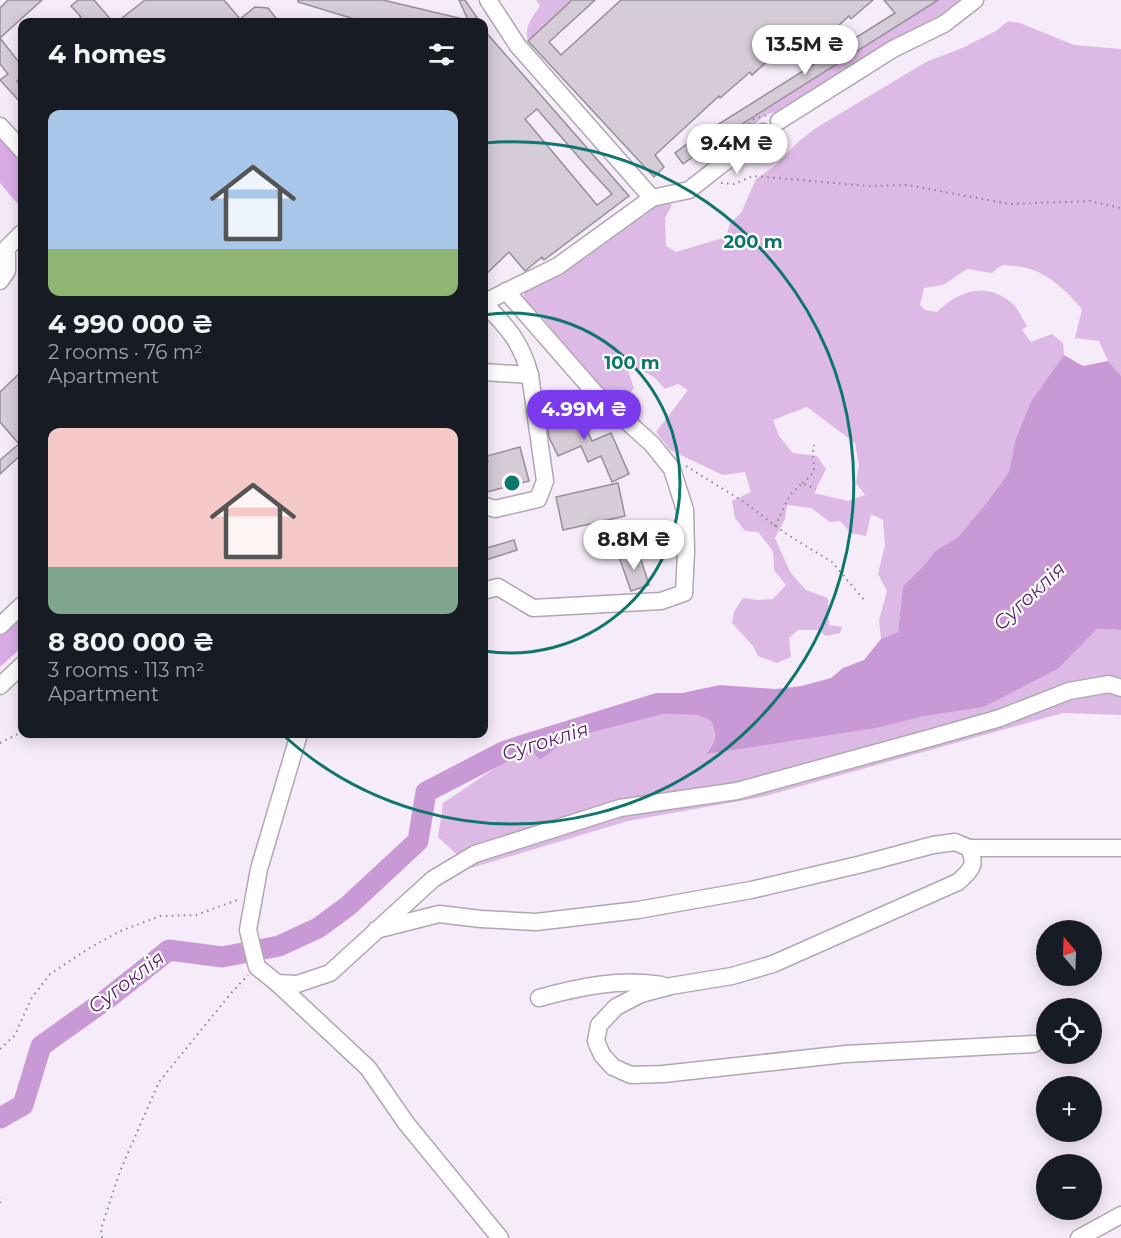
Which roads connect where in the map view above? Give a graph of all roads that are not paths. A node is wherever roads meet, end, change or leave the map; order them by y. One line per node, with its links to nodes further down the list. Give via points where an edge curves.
1 (488, 0): 7 (street, via 518,46)
2 (975, 0): 3 (street, via 944,24 893,49)
3 (779, 121)
4 (0, 126): 6 (street)
5 (763, 132): 7 (street, via 689,190)
6 (18, 146)
7 (652, 198): 10 (street, via 558,266)
8 (18, 237): 9 (street, via 7,248 7,271)
9 (0, 281)
10 (506, 291): 11 (street); 16 (street, via 595,393 652,444 672,469 685,510 684,593 661,601 533,608 498,587)
11 (488, 301)
12 (488, 307): 14 (street, via 512,332)
13 (488, 372): 14 (street)
14 (530, 375): 15 (street, via 545,481 538,498 495,510)
15 (488, 507)
16 (488, 590)
17 (18, 609): 18 (street)
18 (0, 626)
19 (18, 669): 20 (street)
20 (0, 686)
21 (1121, 688): 25 (street, via 1109,684 1069,691 1000,718 737,791 620,808 475,854 433,879)
22 (298, 738): 26 (street, via 259,868 248,930 256,964)
23 (969, 848): 24 (street); 25 (street, via 955,842 933,845 751,890 638,910 536,921 480,920 439,914); 27 (street, via 973,858 970,870 958,882 773,964 732,976)
24 (1121, 848)
25 (376, 930): 26 (street, via 330,973 297,984)
26 (277, 983): 31 (street, via 368,1068 406,1123)
27 (671, 986): 28 (street, via 639,981 579,987); 29 (street, via 641,994 616,1007 599,1025 596,1041 613,1067 631,1075 663,1074 846,1054)
28 (539, 998)
29 (1034, 1044)
30 (1121, 1215): 32 (street)
31 (500, 1238)
32 (1078, 1238)

